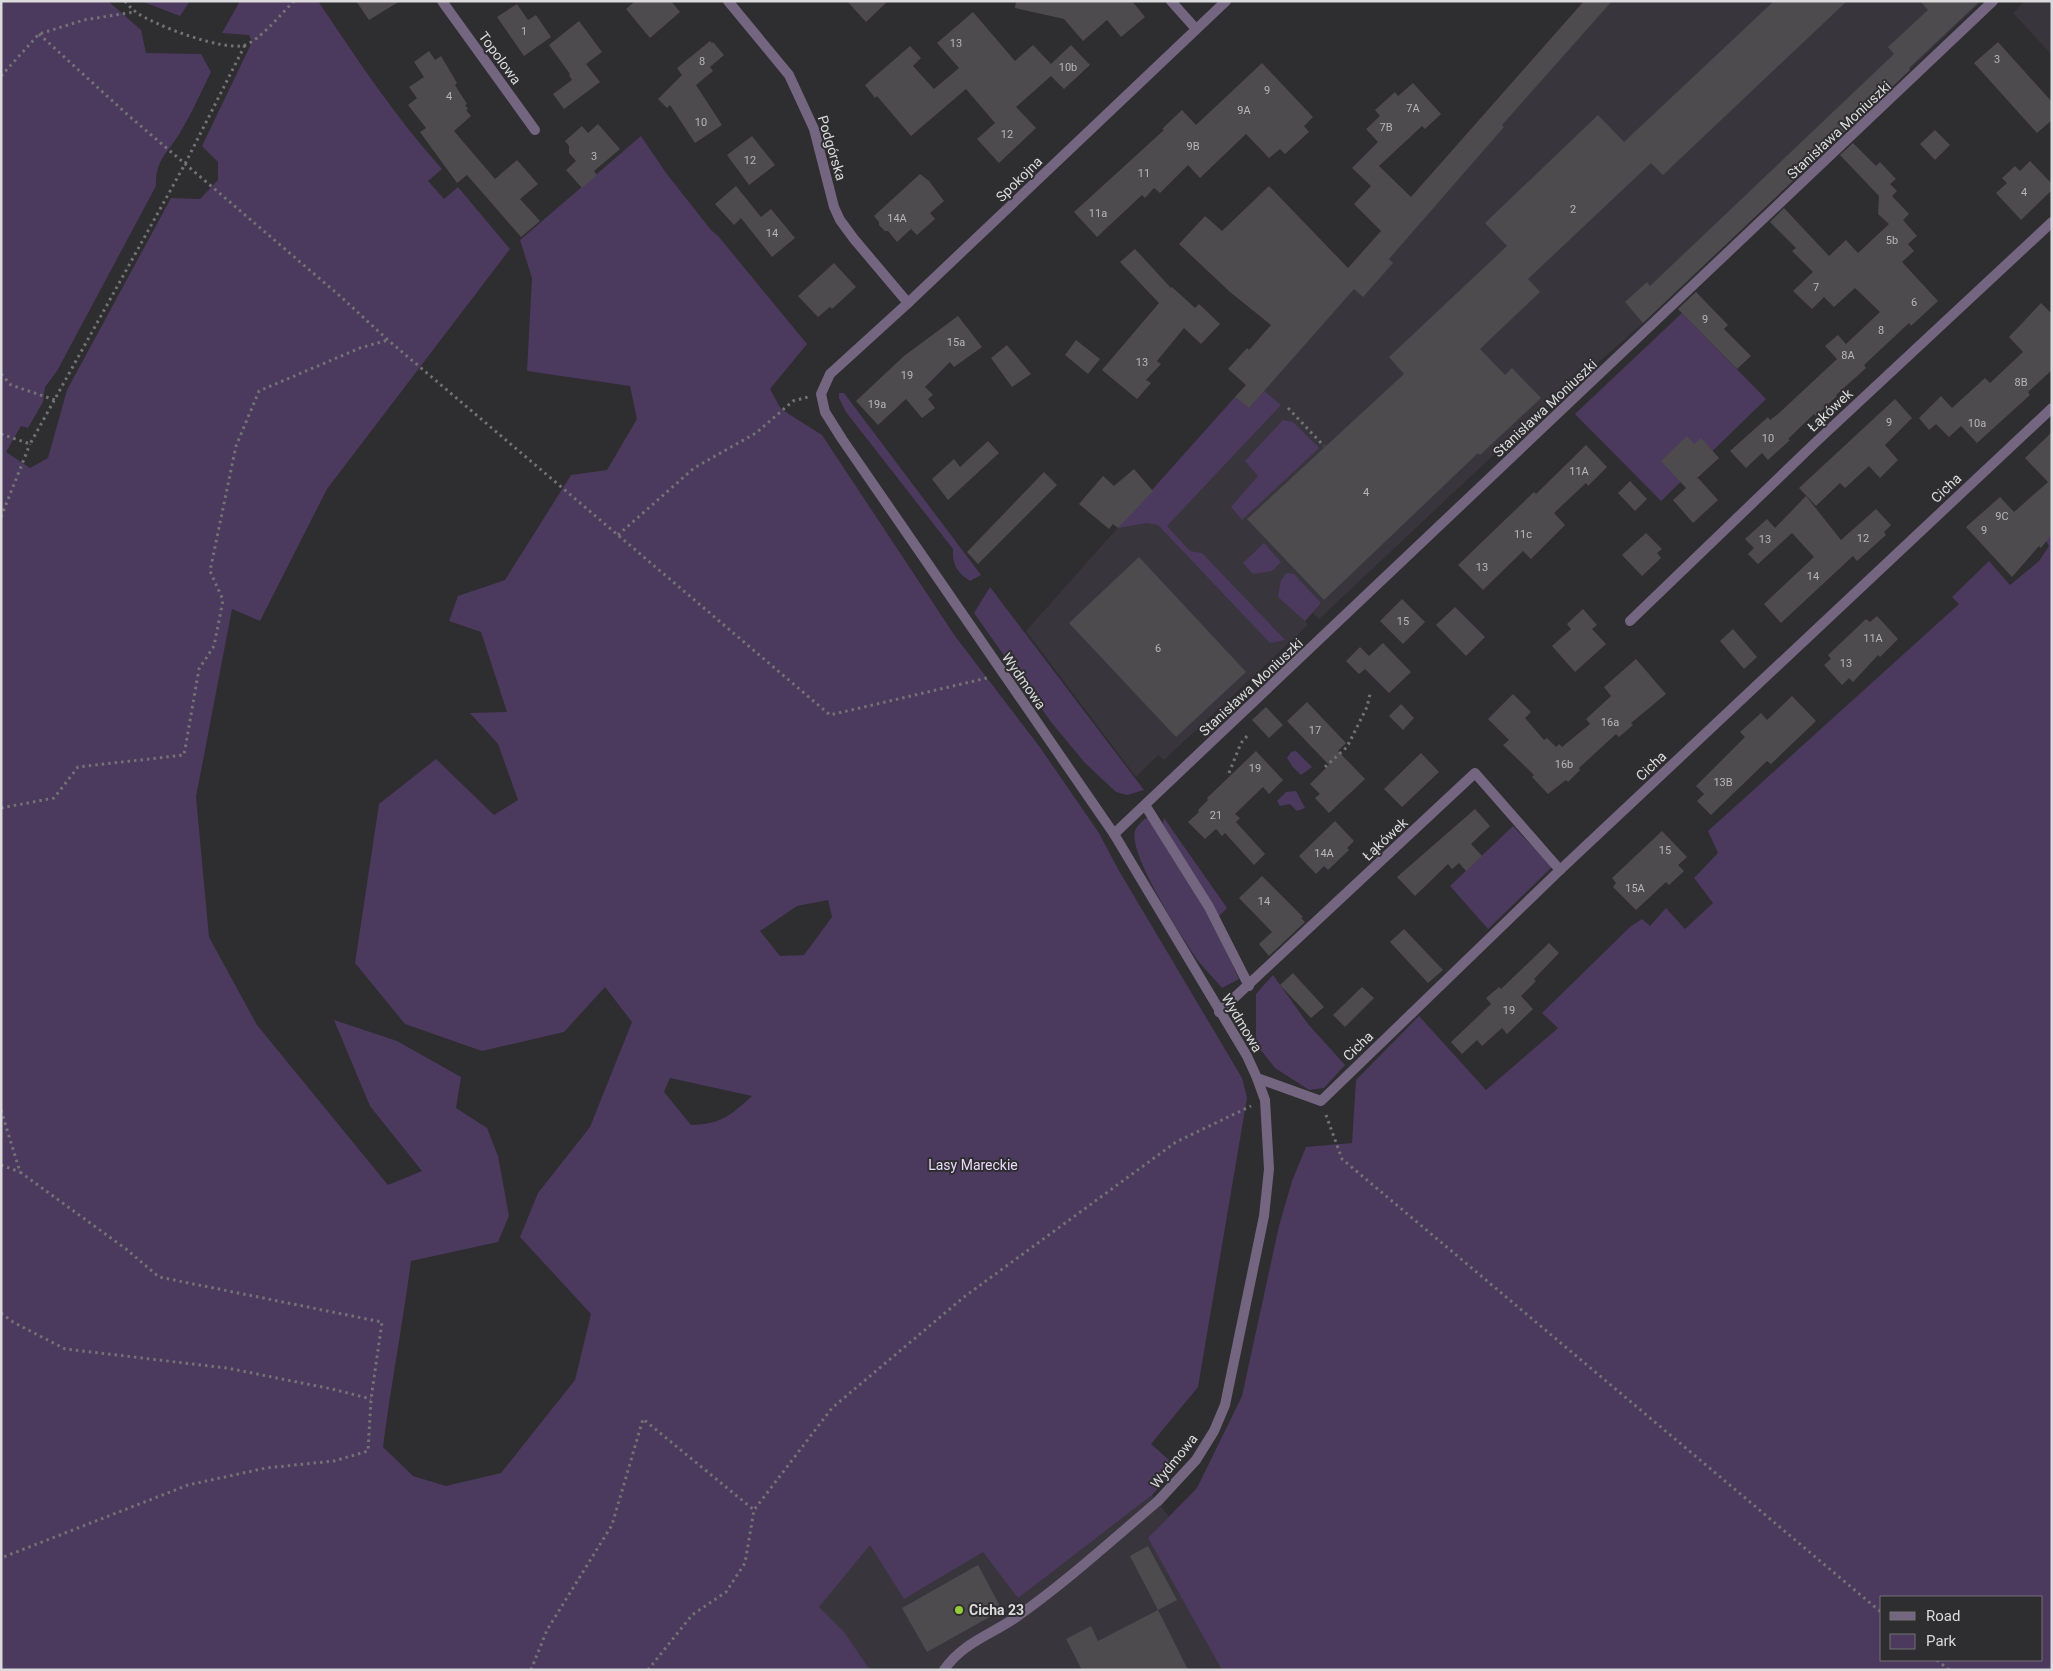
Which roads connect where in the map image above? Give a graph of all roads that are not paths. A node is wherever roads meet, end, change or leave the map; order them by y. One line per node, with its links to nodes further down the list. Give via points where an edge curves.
1 (442, 1): 7 (street, Topolowa)
2 (728, 1): 9 (street, Podgórska, via 789,75 814,129 840,220)
3 (1172, 1): 6 (street)
4 (1226, 1): 6 (street, Spokojna)
5 (1993, 1): 13 (street, Stanisława Moniuszki)
6 (1196, 29): 9 (street, Spokojna)
7 (535, 130)
8 (2052, 222): 12 (street, Łąkówek, via 1824,434)
9 (908, 303): 10 (street, Spokojna, via 830,374)
10 (821, 394): 14 (street, Wydmowa, via 825,412 842,439)
11 (2052, 408): 15 (street, Cicha)
12 (1630, 621)
13 (1145, 805): 14 (street, Stanisława Moniuszki); 16 (street, via 1209,907)
14 (1114, 834): 17 (street, Wydmowa)
15 (1560, 870): 16 (street, Łąkówek, via 1475,773); 18 (street, Cicha, via 1321,1101)
16 (1249, 986): 17 (street, Łąkówek)
17 (1219, 1012): 18 (street, Wydmowa)
18 (1257, 1078): 19 (street, Wydmowa, via 1265,1100 1268,1169 1264,1216 1225,1405 1214,1431 1196,1460 1158,1501 1014,1618 977,1639)
19 (944, 1670)

